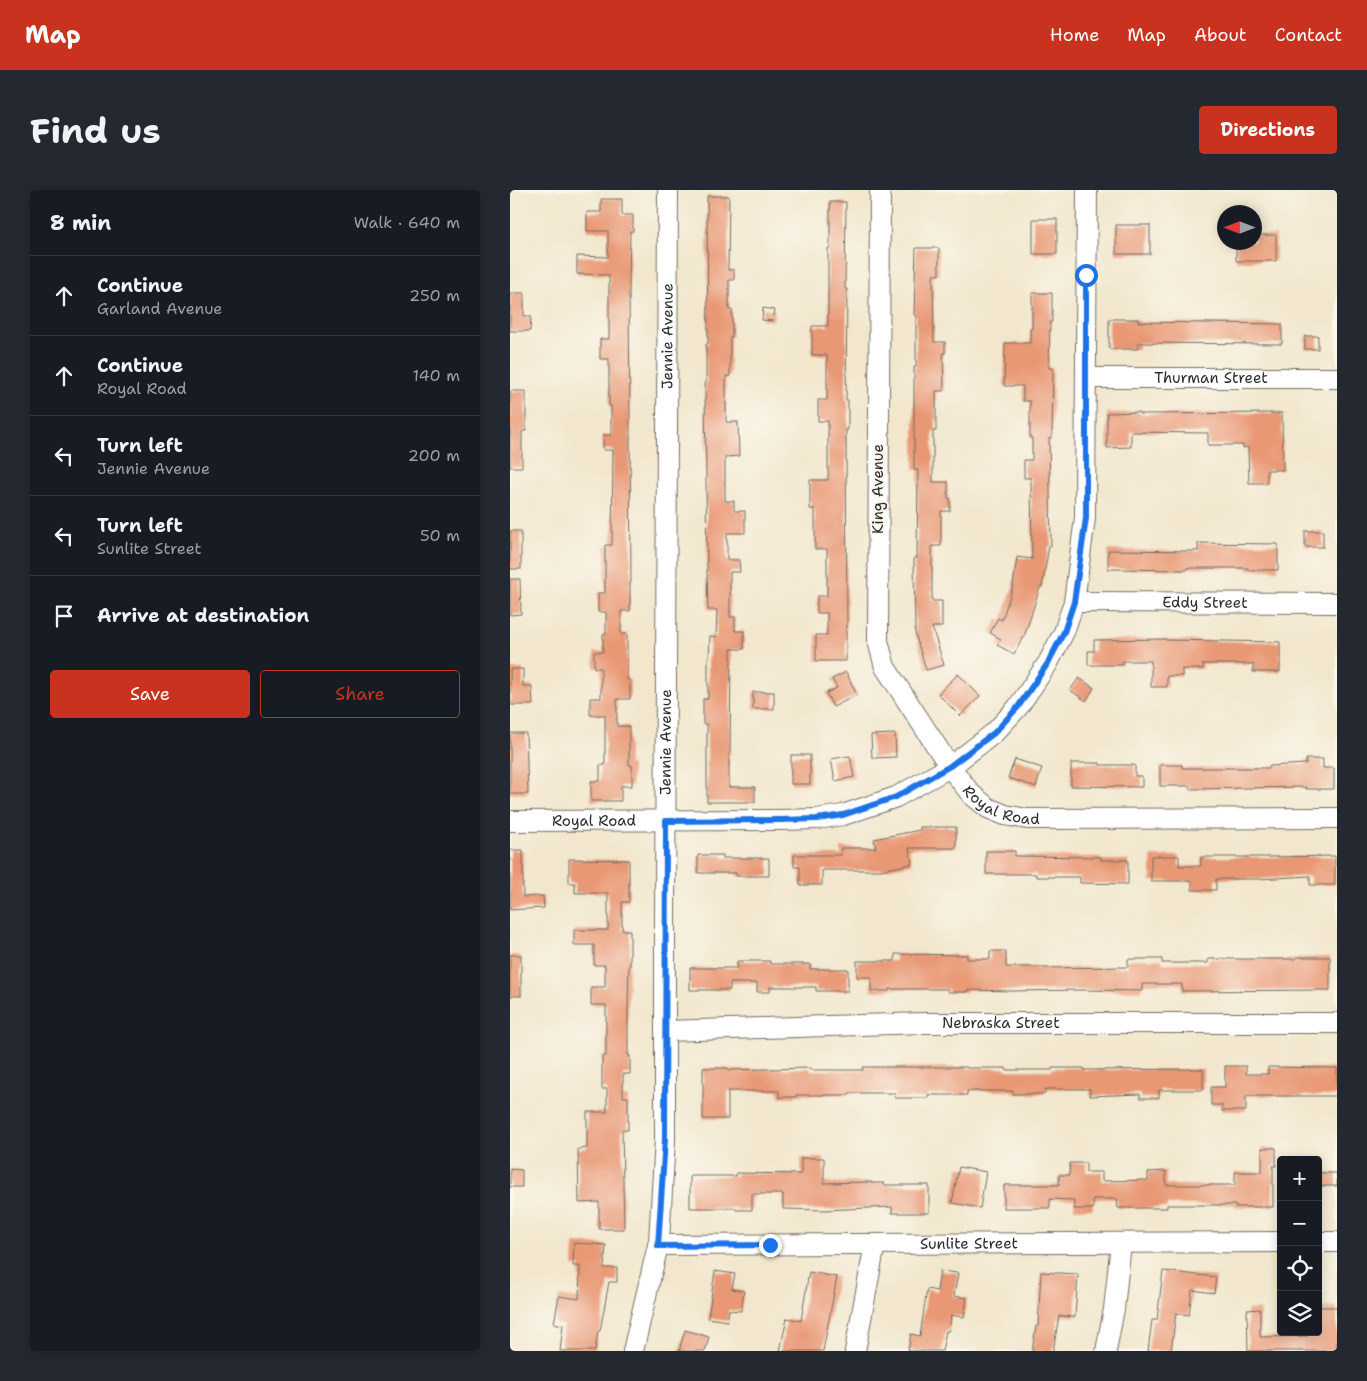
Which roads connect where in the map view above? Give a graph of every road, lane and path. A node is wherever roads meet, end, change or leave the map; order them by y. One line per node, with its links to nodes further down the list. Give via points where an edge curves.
1 (668, 190): 10 (street, Jennie Avenue)
2 (880, 190): 8 (street, King Avenue, via 878,641 885,668)
3 (1086, 190): 4 (street)
4 (1086, 378): 5 (street, Thurman Street); 6 (street, via 1086,518)
5 (1337, 378)
6 (1074, 602): 7 (street, Eddy Street); 8 (street, via 1064,632 1048,663 1018,707 994,733)
7 (1337, 603)
8 (950, 766): 9 (street, Royal Road, via 971,794 988,808 1005,815 1027,818); 10 (street, Royal Road, via 896,797 843,815 807,819)
9 (1337, 818)
10 (666, 821): 11 (street, Royal Road); 13 (street, Jennie Avenue)
11 (510, 822)
12 (1337, 1023): 13 (street, Nebraska Street, via 924,1023)
13 (665, 1031): 19 (street, Jennie Avenue, via 665,1139)
14 (1277, 1242): 17 (street, Sunlite Street)
15 (1322, 1242): 16 (street)
16 (1337, 1242)
17 (1121, 1243): 18 (street, Sunlite Street); 22 (street)
18 (875, 1244): 19 (street, Sunlite Street); 21 (street)
19 (658, 1246): 20 (street, Jennie Avenue)
20 (633, 1351)
21 (854, 1351)
22 (1106, 1351)

